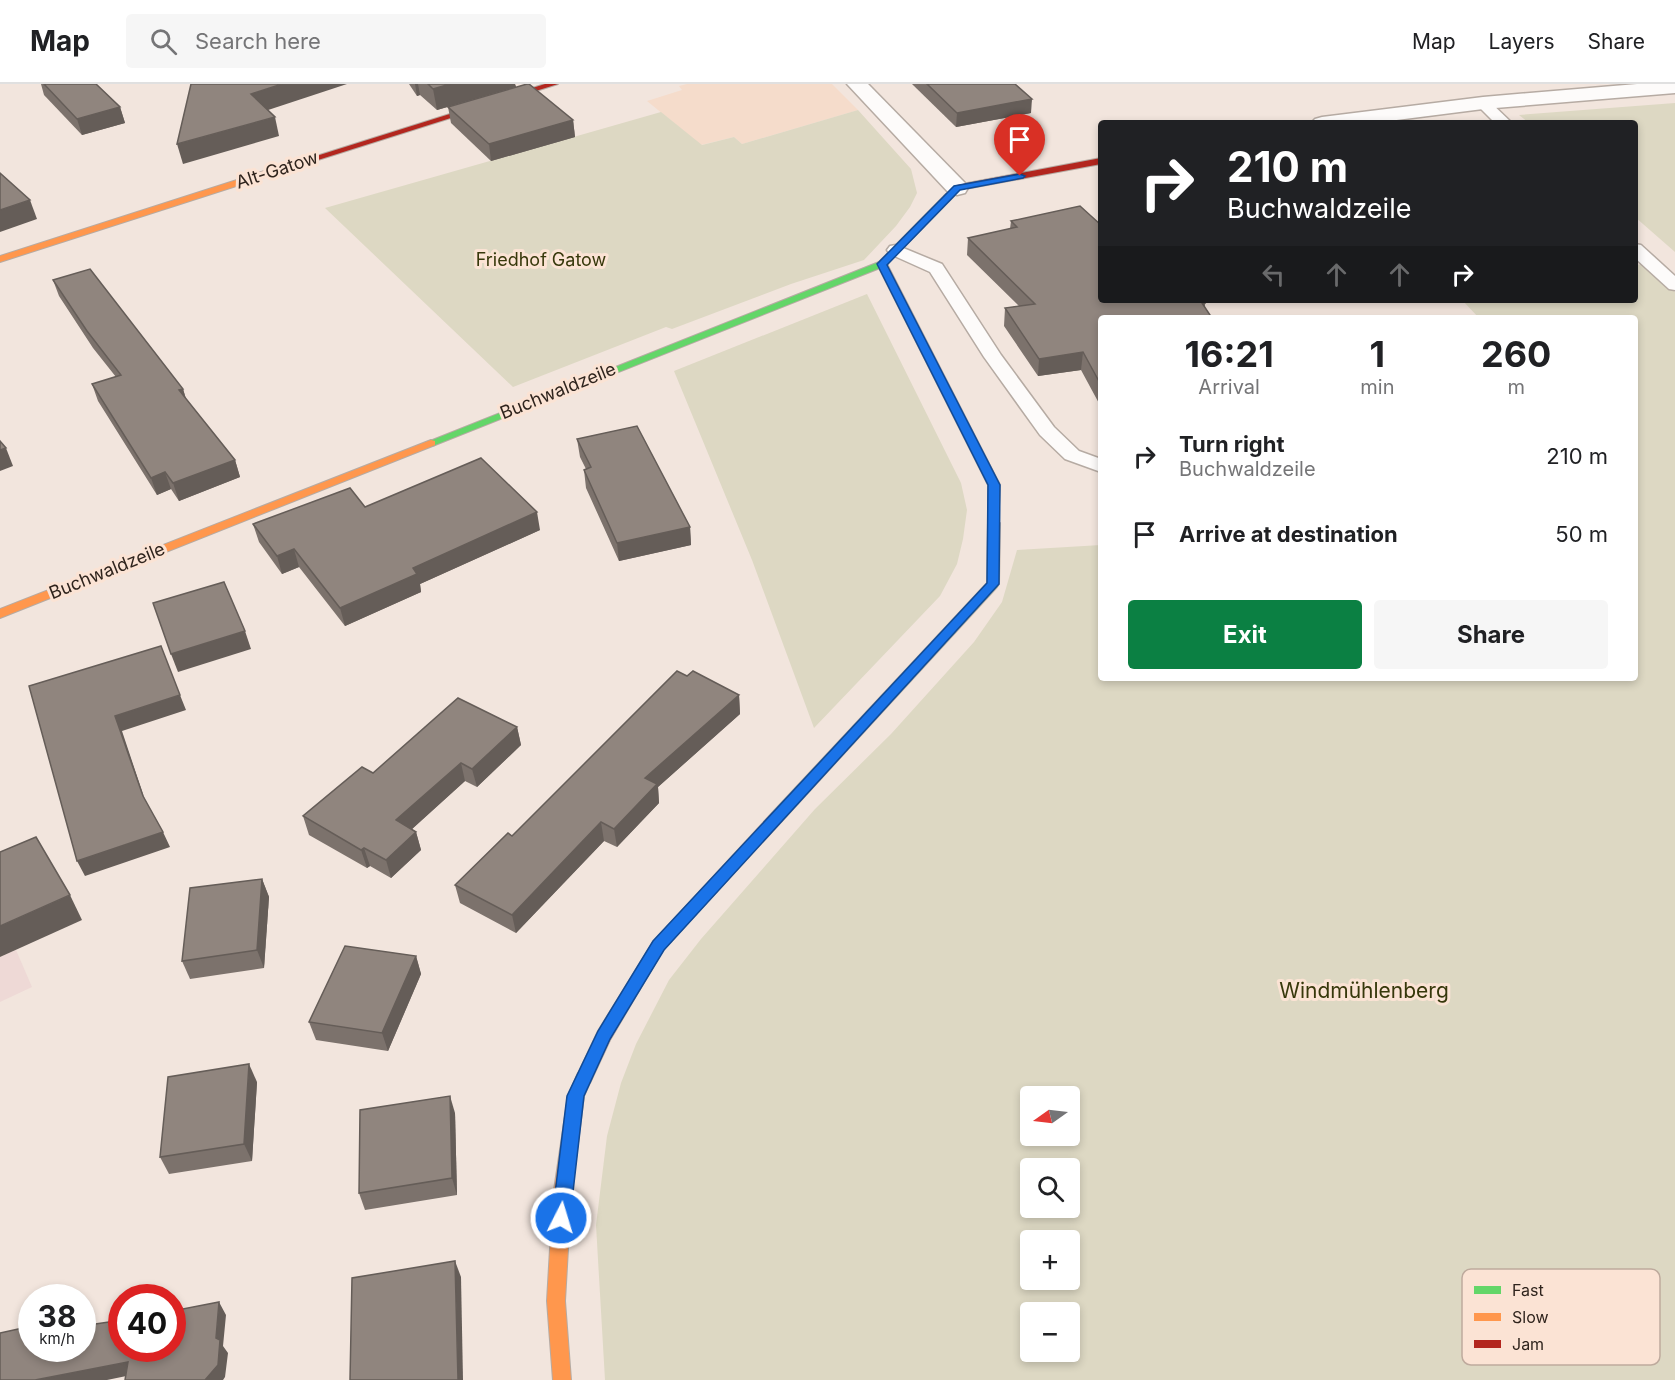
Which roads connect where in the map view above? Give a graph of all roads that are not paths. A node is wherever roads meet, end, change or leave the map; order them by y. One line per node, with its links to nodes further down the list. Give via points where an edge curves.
1 (554, 84): 11 (street, Alt-Gatow)
2 (857, 84): 8 (street)
3 (1675, 87): 4 (street)
4 (1482, 103): 5 (street); 6 (lane)
5 (1346, 120)
6 (1501, 120)
7 (1098, 162): 8 (street)
8 (957, 188): 9 (street, Buchwaldzeile)
9 (896, 250): 12 (street, Buchwaldzeile); 14 (lane, via 936,268 1047,432 1072,455)
10 (1638, 252): 13 (lane)
11 (0, 259)
12 (882, 264): 15 (street, Buchwaldzeile); 16 (street, via 994,485 993,584 658,946 604,1036 576,1096 562,1197 556,1301)
13 (1675, 285)
14 (1098, 465)
15 (0, 614)
16 (562, 1380)

